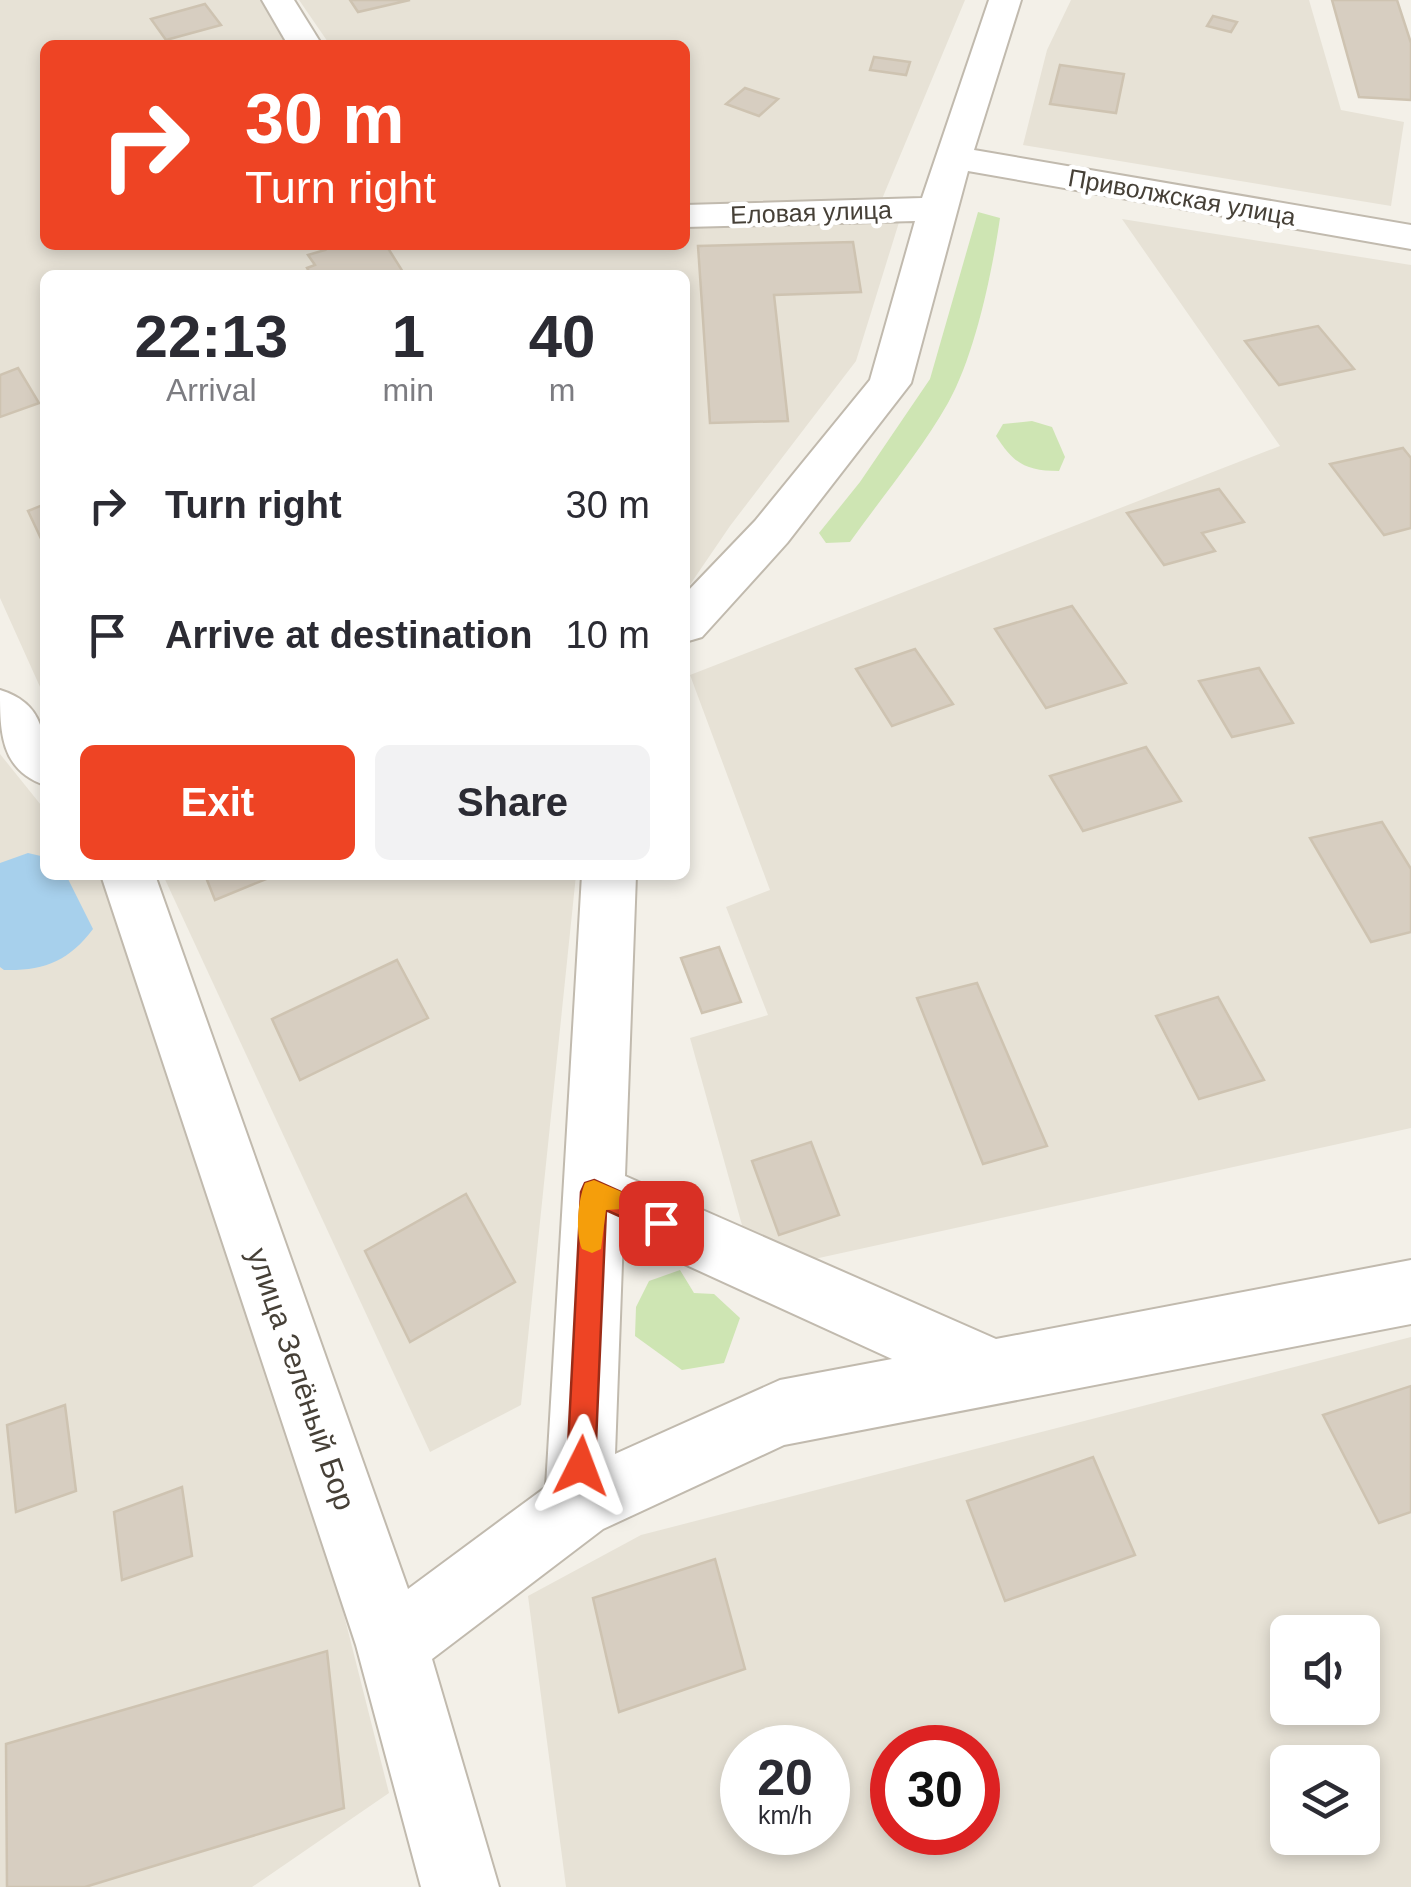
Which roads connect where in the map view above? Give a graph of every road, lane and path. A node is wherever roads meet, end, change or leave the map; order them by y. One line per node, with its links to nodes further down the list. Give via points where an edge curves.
1 (278, 0): 3 (street)
2 (1005, 0): 4 (street)
3 (302, 40)
4 (954, 157): 5 (street); 7 (street, Приволжская улица)
5 (937, 209): 6 (street, Еловая улица); 8 (street, via 890,383 771,532)
6 (690, 216)
7 (1411, 238)
8 (690, 619)
9 (0, 709): 10 (street)
10 (40, 759)
11 (130, 880): 17 (street, улица Зелёный Бор)
12 (609, 880): 13 (street)
13 (594, 1192): 15 (street); 16 (street)
14 (1411, 1292): 15 (street)
15 (995, 1372): 16 (street, via 780,1413)
16 (580, 1505): 17 (street)
17 (392, 1646): 18 (street, улица Зелёный Бор)
18 (460, 1887)

